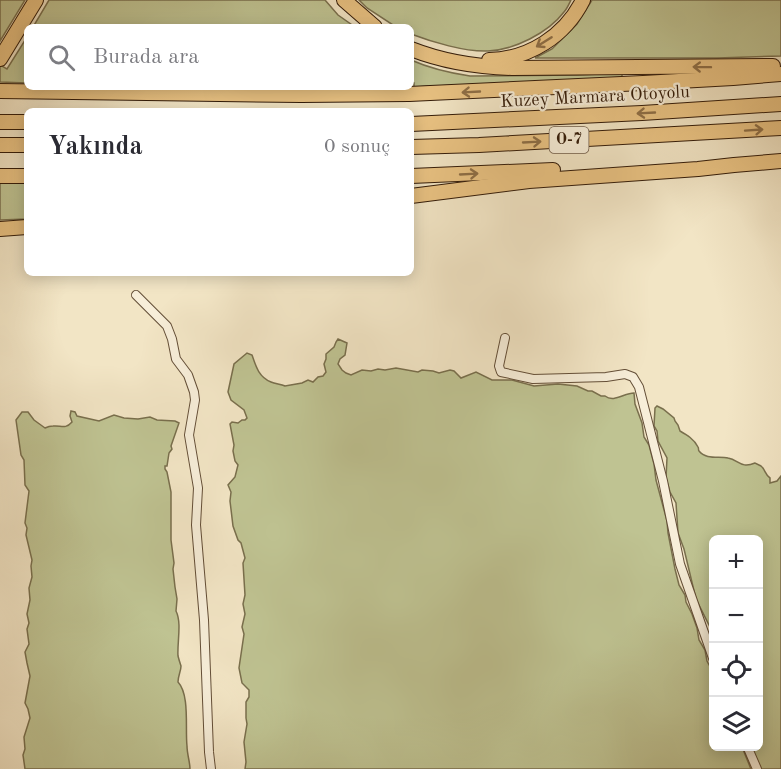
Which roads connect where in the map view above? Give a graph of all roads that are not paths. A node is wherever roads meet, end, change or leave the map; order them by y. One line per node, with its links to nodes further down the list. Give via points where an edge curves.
1 (36, 0): 7 (highway)
2 (344, 0): 4 (highway)
3 (583, 0): 5 (highway, one-way to 5, via 556,35 516,56 471,59)
4 (373, 24)
5 (414, 44)
6 (414, 50): 8 (highway, one-way to 6, via 486,67)
7 (0, 59)
8 (781, 65)
9 (781, 74): 10 (highway, one-way to 10, via 399,94)
10 (0, 91)
11 (781, 104): 14 (highway, Kuzey Marmara Otoyolu / O-7, one-way to 14)
12 (0, 122): 13 (highway)
13 (24, 122)
14 (414, 124)
15 (781, 128): 18 (highway, O-7, one-way to 15)
16 (0, 145): 17 (highway)
17 (24, 145)
18 (414, 147)
19 (781, 161): 20 (highway)
20 (734, 165): 23 (highway, one-way to 20, via 697,162); 24 (highway, via 547,179)
21 (0, 176): 22 (highway)
22 (24, 176)
23 (414, 176)
24 (414, 196)
25 (24, 227): 26 (highway)
26 (0, 229)
27 (136, 295): 31 (street, via 167,326 176,359 195,392 189,435 198,488 197,541)
28 (505, 338): 29 (street, via 501,372 533,379 629,374 636,381 663,480 680,564)
29 (709, 647)
30 (749, 751): 32 (street)
31 (210, 769)
32 (757, 769)

